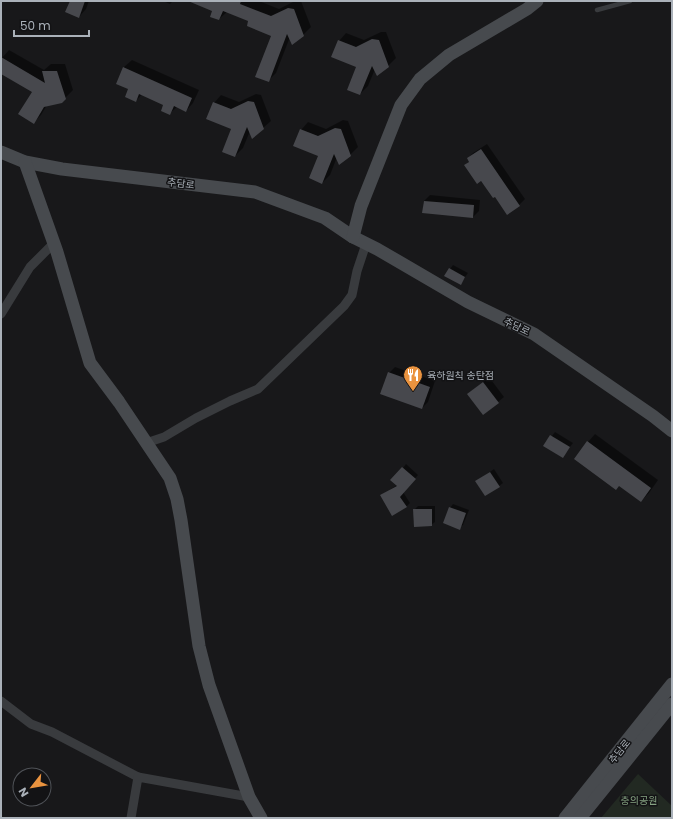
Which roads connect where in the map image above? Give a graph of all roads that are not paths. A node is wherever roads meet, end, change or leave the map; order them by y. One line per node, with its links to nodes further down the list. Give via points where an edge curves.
1 (537, 1): 6 (street, via 449,55 420,79 401,105 361,206)
2 (630, 1): 3 (lane)
3 (597, 10)
4 (1, 152): 5 (street, 추담로)
5 (25, 162): 6 (street, 추담로, via 255,192 325,218); 7 (street)
6 (353, 237): 8 (street, 추담로)
7 (54, 243): 9 (street, via 30,268); 11 (street, via 90,363)
8 (366, 244): 10 (street, 추담로, via 468,302 534,334); 11 (street, via 352,295 344,306 258,389 230,400 164,438)
9 (1, 314)
10 (672, 431)
11 (146, 443): 16 (street, via 170,478 177,499 199,646 209,684)
12 (672, 684): 19 (street, 추담로)
13 (1, 701): 15 (street, via 31,724 52,732)
14 (672, 704): 20 (street, 추담로)
15 (138, 777): 16 (street); 17 (street)
16 (249, 797): 18 (street)
17 (132, 818)
18 (261, 818)
19 (565, 818)
20 (580, 818)

